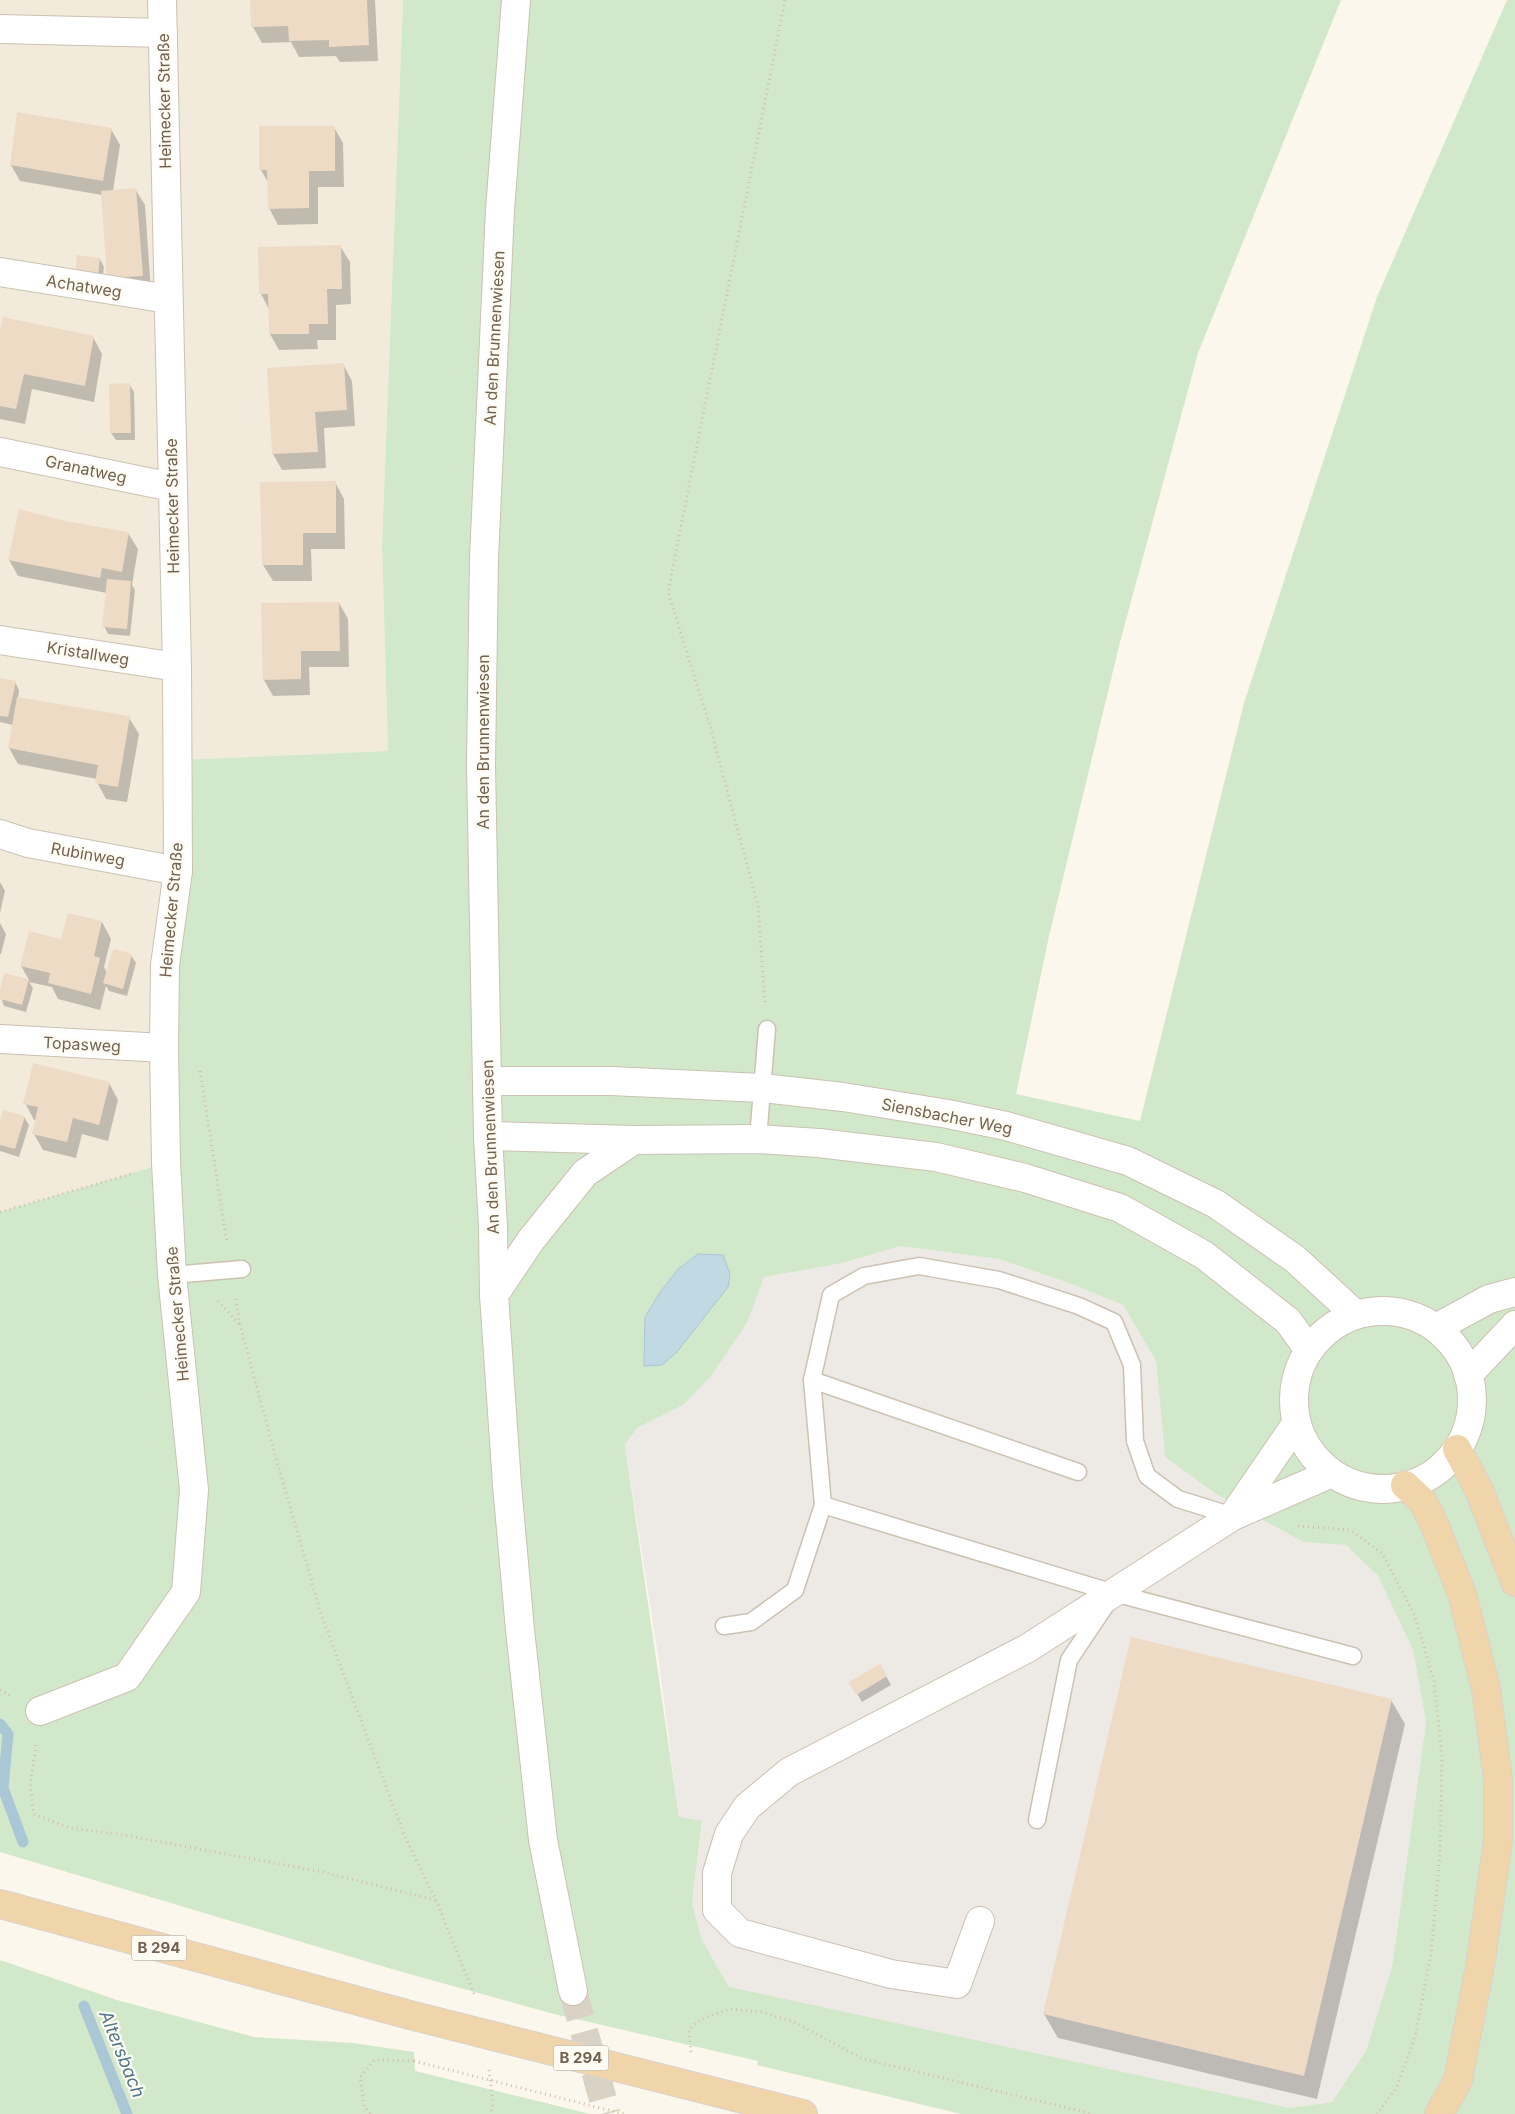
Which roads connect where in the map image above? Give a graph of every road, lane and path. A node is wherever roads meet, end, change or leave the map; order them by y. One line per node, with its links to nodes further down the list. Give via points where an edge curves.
1 (162, 0): 5 (street, Heimecker Straße)
2 (516, 0): 18 (street, An den Brunnenwiesen, via 500,210 484,558 481,765)
3 (785, 0): 14 (path, via 668,592 710,726 758,906)
4 (0, 30): 5 (street)
5 (163, 33): 7 (street, Heimecker Straße)
6 (0, 272): 7 (street, Achatweg)
7 (168, 299): 9 (street, Heimecker Straße)
8 (0, 452): 9 (street, Granatweg)
9 (172, 487): 11 (street, Heimecker Straße)
10 (0, 640): 11 (street, Kristallweg)
11 (177, 667): 13 (street, Heimecker Straße)
12 (0, 834): 13 (street, Rubinweg, via 28,843)
13 (178, 870): 16 (street, Heimecker Straße, via 165,965)
14 (767, 1029): 19 (lane)
15 (0, 1039): 16 (street, Topasweg)
16 (164, 1048): 23 (street, Heimecker Straße)
17 (200, 1068): 25 (path)
18 (488, 1081): 19 (street, Siensbacher Weg, via 611,1081); 20 (street, An den Brunnenwiesen)
19 (762, 1088): 21 (lane); 29 (street, Siensbacher Weg, via 948,1114 1006,1126 1128,1161 1216,1204 1295,1259)
20 (488, 1136): 22 (street); 28 (street, An den Brunnenwiesen)
21 (758, 1139): 22 (street); 32 (street, via 936,1157 1025,1178 1120,1208 1204,1255 1288,1321)
22 (634, 1140): 28 (street, via 585,1173 531,1240)
23 (166, 1163): 24 (path); 26 (street, Heimecker Straße)
24 (0, 1212)
25 (237, 1270): 26 (lane); 50 (path, via 240,1325 322,1617 405,1836)
26 (172, 1275): 48 (street, Heimecker Straße, via 194,1490 186,1592 127,1677)
27 (1515, 1292): 31 (street, via 1489,1299)
28 (494, 1295): 54 (street, An den Brunnenwiesen, via 506,1485 542,1840)
29 (1355, 1314): 31 (street, via 1378,1311 1408,1314); 32 (street, via 1331,1328)
30 (1515, 1325): 33 (street)
31 (1436, 1328): 33 (street, via 1458,1350)
32 (1310, 1350): 35 (street, via 1297,1379 1293,1401)
33 (1468, 1375): 36 (street, via 1472,1390 1470,1421)
34 (812, 1380): 37 (lane); 40 (lane); 41 (lane, via 831,1295 864,1276 919,1266 1008,1283 1079,1306 1114,1322 1132,1365 1135,1441 1147,1476 1178,1499)
35 (1296, 1424): 38 (street, via 1309,1450); 41 (street)
36 (1457, 1450): 39 (street, via 1436,1472 1420,1482); 43 (highway, via 1479,1490)
37 (1078, 1472)
38 (1332, 1473): 39 (street, via 1359,1486 1389,1489); 41 (street)
39 (1405, 1485): 64 (highway, via 1423,1502 1432,1519 1462,1594 1486,1689 1498,1778 1498,1841 1480,1966 1458,2080)
40 (823, 1505): 44 (lane); 45 (lane, via 795,1590 751,1622)
41 (1234, 1516): 44 (street)
42 (1291, 1525): 63 (path, via 1350,1530 1382,1553 1414,1614 1434,1682 1442,1757 1440,1855 1431,1953 1416,2033 1398,2087)
43 (1515, 1582)
44 (1114, 1593): 46 (lane); 49 (lane, via 1069,1660); 53 (street, via 1028,1648 789,1772 747,1807 729,1834 717,1873 717,1910 740,1933 891,1974 957,1984)
45 (724, 1626)
46 (1353, 1656)
47 (0, 1690): 48 (path)
48 (40, 1711): 50 (path, via 30,1787 34,1814 70,1828 322,1872)
49 (1037, 1820)
50 (436, 1900): 55 (path)
51 (13, 1907): 52 (highway); 61 (highway, B 294, bridge, via 410,2015)
52 (0, 1920)
53 (980, 1921)
54 (573, 1991)
55 (478, 2004)
56 (692, 2058): 62 (path, via 689,2030 701,2019 730,2009 763,2012 794,2022 863,2059)
57 (489, 2067): 59 (path, via 494,2103)
58 (370, 2114): 60 (path, bridge, via 364,2106 360,2077 374,2060 414,2061)
59 (491, 2114)
60 (624, 2114)
61 (803, 2114)
62 (1092, 2114)
63 (1377, 2114)
64 (1439, 2114)

